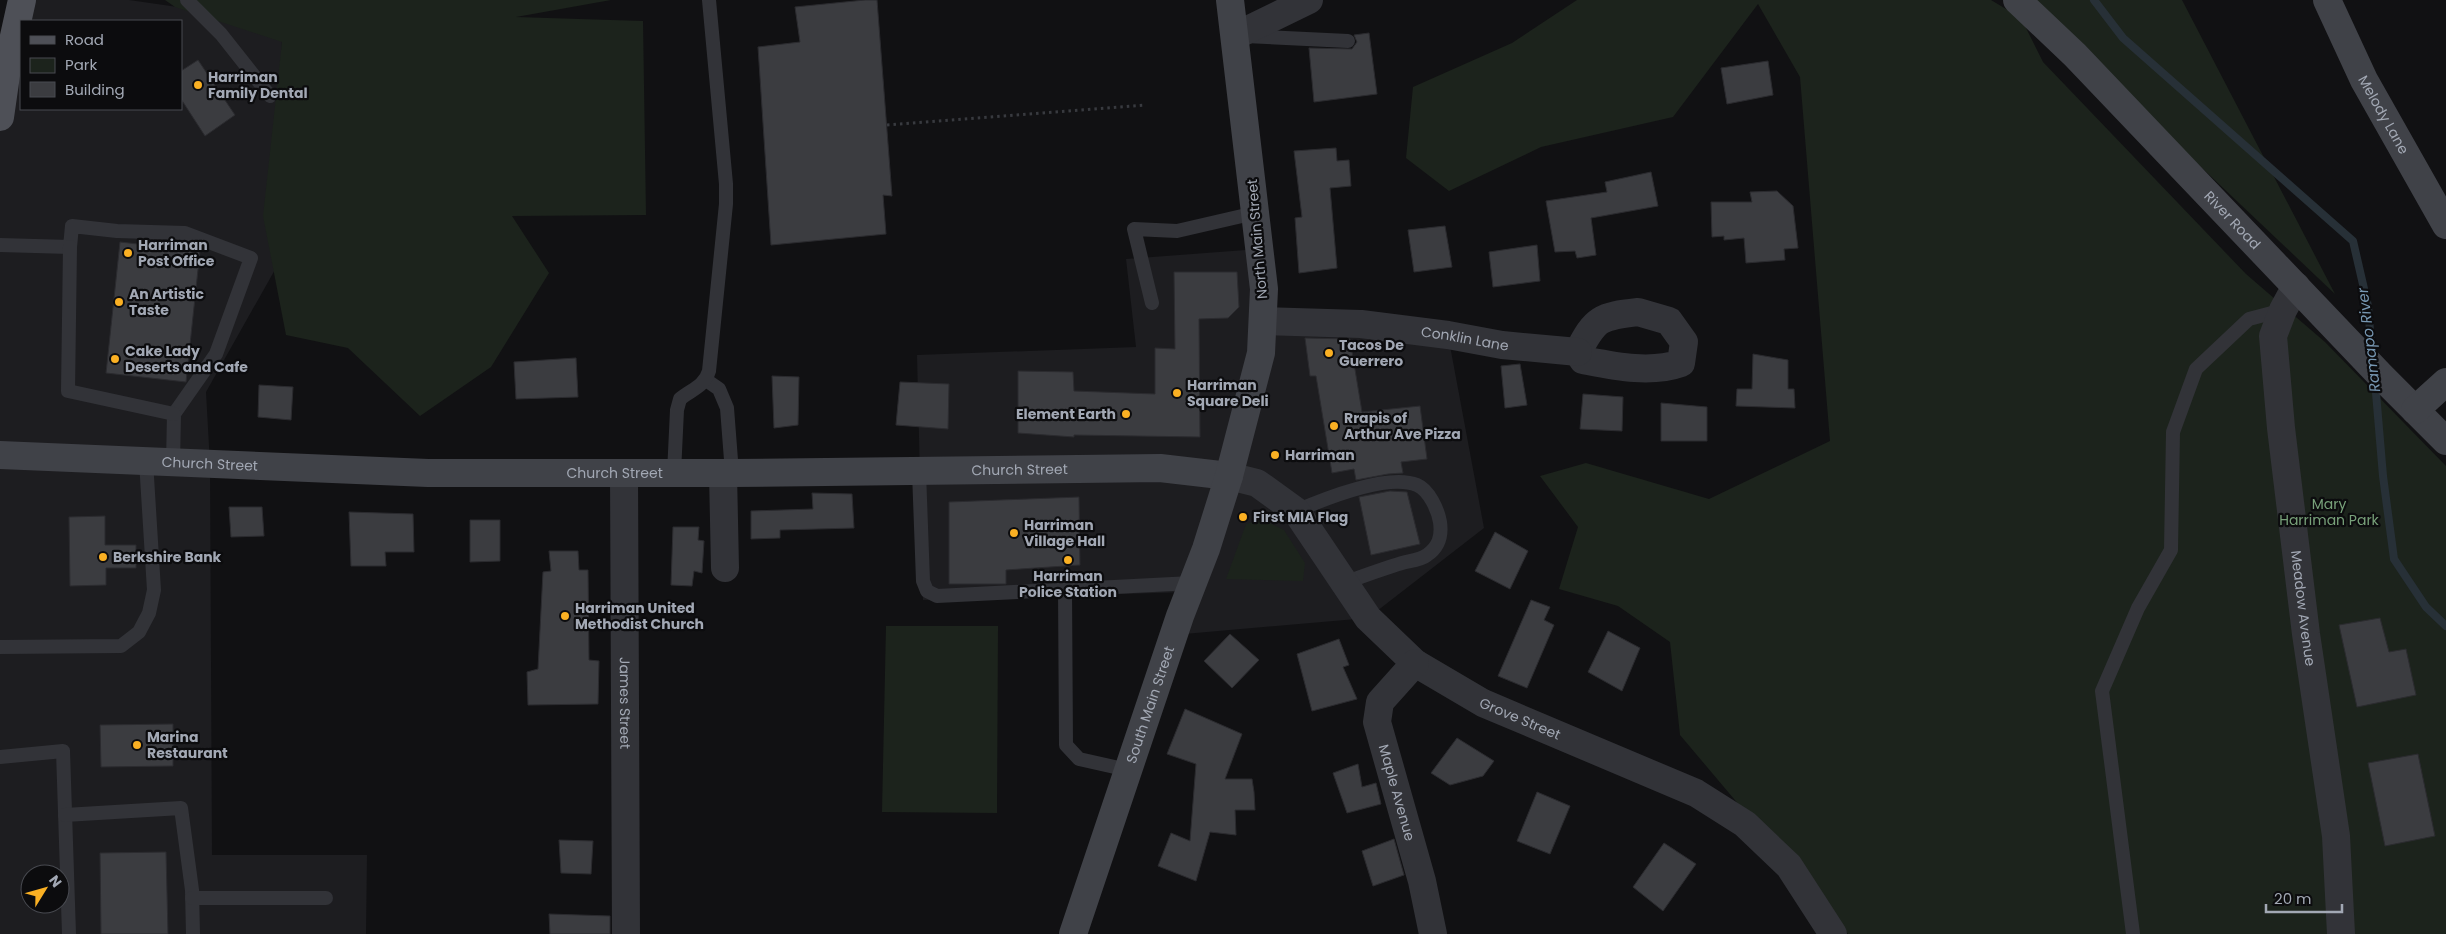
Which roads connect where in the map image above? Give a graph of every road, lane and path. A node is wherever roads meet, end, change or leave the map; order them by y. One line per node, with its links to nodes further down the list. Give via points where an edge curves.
1 (22, 0): 12 (main road)
2 (187, 0): 10 (lane, via 221,34)
3 (709, 0): 23 (lane, via 726,184)
4 (1230, 0): 8 (street, North Main Street)
5 (1309, 0): 8 (street)
6 (2017, 0): 18 (street, River Road, via 2075,55)
7 (2327, 0): 15 (street, Melody Lane, via 2364,80)
8 (1235, 36): 9 (lane); 14 (street, North Main Street)
9 (1348, 41)
10 (270, 96)
11 (1146, 105): 13 (path)
12 (0, 117)
13 (887, 125)
14 (1255, 213): 19 (lane, via 1177,231 1134,229); 21 (street, North Main Street, via 1264,289)
15 (2446, 225)
16 (0, 245): 17 (lane)
17 (70, 247): 26 (lane, via 68,391); 26 (lane, via 72,226 185,233 251,258 216,354)
18 (2296, 286): 20 (street, Meadow Avenue); 25 (street, River Road)
19 (1152, 303)
20 (2283, 310): 53 (lane, via 2249,319 2196,370 2173,432 2171,550 2138,608 2102,691); 54 (street, Meadow Avenue, via 2273,336 2306,634 2336,836)
21 (1264, 321): 22 (street, Conklin Lane, via 1361,324 1502,346); 34 (street, North Main Street, via 1261,353)
22 (1578, 352)
23 (706, 380): 32 (lane, via 680,399); 33 (lane, via 719,389 728,408)
24 (2446, 382): 25 (street)
25 (2415, 410): 27 (street, River Road)
26 (174, 414): 29 (lane)
27 (2446, 441)
28 (0, 455): 29 (street, Church Street)
29 (160, 462): 31 (street, Church Street, via 428,473); 40 (lane, via 154,590 149,613 139,632 120,646)
30 (919, 472): 33 (street, Church Street); 34 (street, Church Street, via 1160,468); 39 (lane, via 923,582 928,591 937,596)
31 (624, 473): 32 (street, Church Street); 49 (street, James Street)
32 (674, 473): 33 (street, Church Street)
33 (728, 473): 36 (street)
34 (1229, 476): 35 (street, Grove Street, via 1257,483); 37 (street, South Main Street)
35 (1296, 511): 38 (street, Grove Street); 38 (lane, via 1372,485 1400,481 1418,485 1430,497 1442,532 1439,543 1426,556)
36 (725, 568)
37 (1192, 583): 39 (lane); 43 (street, South Main Street)
38 (1344, 583): 41 (street, Grove Street, via 1368,618)
39 (1065, 589): 43 (lane, via 1066,746 1079,758)
40 (0, 646)
41 (1415, 663): 51 (street, Maple Avenue, via 1380,702 1377,722); 52 (street, Grove Street, via 1483,703 1696,793 1745,824 1789,866)
42 (0, 757): 44 (lane, via 63,751)
43 (1128, 770): 50 (street, South Main Street)
44 (65, 815): 45 (lane, via 181,808); 47 (lane)
45 (192, 898): 46 (lane); 48 (lane)
46 (326, 898)
47 (69, 934)
48 (192, 934)
49 (626, 934)
50 (1073, 934)
51 (1434, 934)
52 (1833, 934)
53 (2133, 934)
54 (2341, 934)

